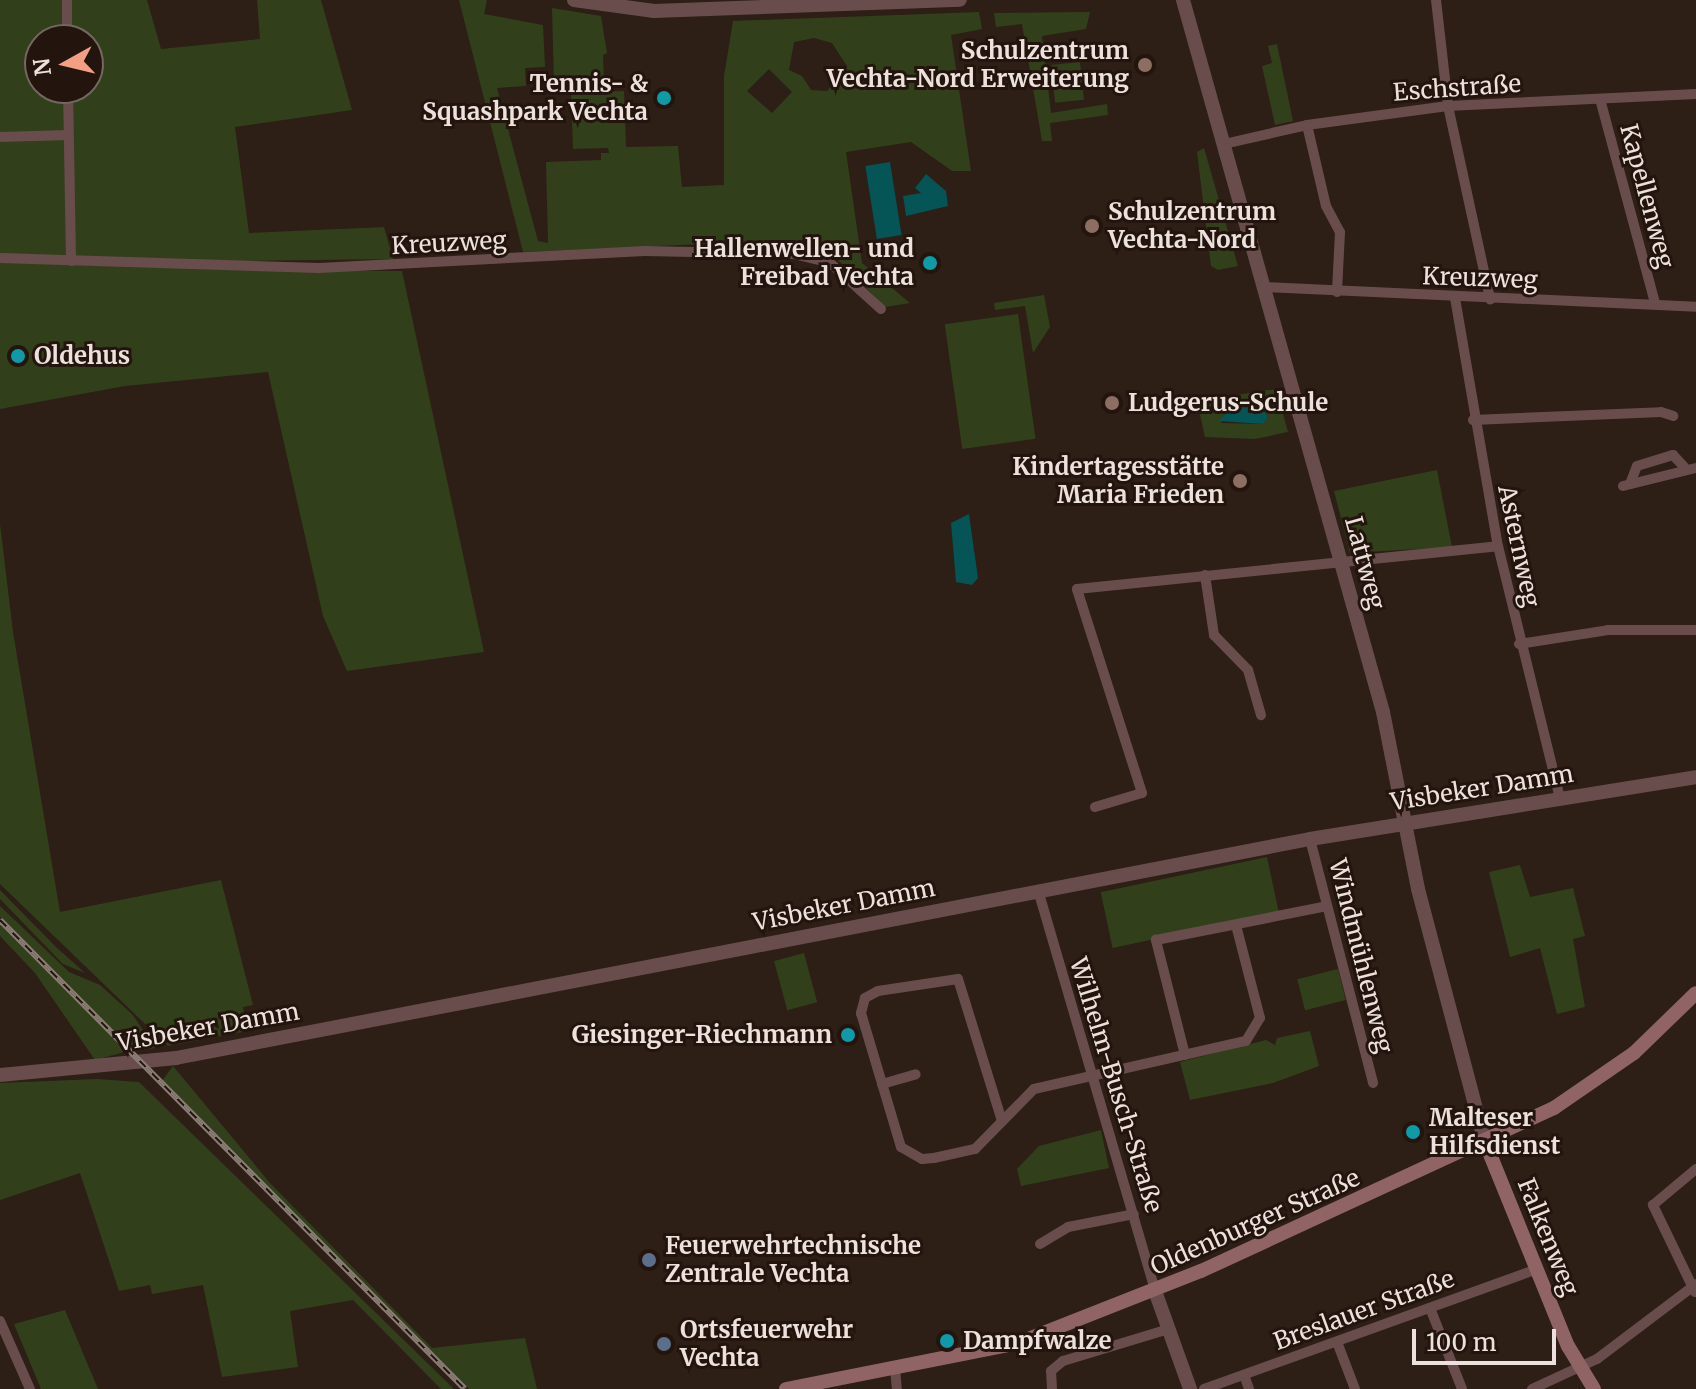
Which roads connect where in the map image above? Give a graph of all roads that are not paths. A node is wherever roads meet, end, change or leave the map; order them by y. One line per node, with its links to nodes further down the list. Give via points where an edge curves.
1 (67, 0): 6 (street)
2 (574, 0): 3 (street, via 654,11)
3 (960, 0)
4 (1183, 0): 14 (street, Lattweg)
5 (1436, 0): 10 (street)
6 (67, 24)
7 (1696, 94): 8 (street, Eschstraße)
8 (1600, 99): 10 (street, Eschstraße); 21 (street, Kapellenweg)
9 (68, 104): 12 (street)
10 (1448, 106): 11 (street, Eschstraße); 20 (street)
11 (1307, 125): 14 (street, Eschstraße); 18 (street, via 1326,206 1340,232)
12 (68, 135): 13 (street); 16 (street)
13 (0, 137)
14 (1224, 144): 17 (street, Lattweg)
15 (0, 258): 16 (street, Kreuzweg)
16 (71, 261): 23 (street, Kreuzweg, via 319,268 645,251 793,254 829,262)
17 (1263, 287): 18 (street, Kreuzweg); 29 (street, Lattweg)
18 (1337, 292): 19 (street, Kreuzweg)
19 (1455, 298): 20 (street, Kreuzweg); 25 (street, Asternweg)
20 (1490, 299): 21 (street, Kreuzweg)
21 (1655, 303): 22 (street, Kreuzweg)
22 (1696, 307)
23 (881, 309)
24 (1673, 416): 25 (street, via 1661,412)
25 (1473, 420): 28 (street, Asternweg)
26 (1691, 468): 27 (street)
27 (1626, 485)
28 (1498, 546): 29 (street); 32 (street, Asternweg)
29 (1341, 559): 30 (street); 37 (street, Lattweg, via 1390,742)
30 (1205, 575): 33 (street, via 1214,635 1248,670); 36 (street, via 1077,589 1142,793)
31 (1696, 630): 32 (street, via 1608,630)
32 (1519, 644): 35 (street, Asternweg)
33 (1261, 715)
34 (1696, 777): 35 (street, Visbeker Damm)
35 (1560, 799): 37 (street, Visbeker Damm)
36 (1095, 807)
37 (1404, 822): 38 (street, Visbeker Damm); 50 (street, Lattweg)
38 (1310, 839): 39 (street, Visbeker Damm); 40 (street, Windmühlenweg)
39 (1038, 890): 45 (street, Visbeker Damm, via 176,1058); 46 (street, Wilhelm-Busch-Straße)
40 (1327, 906): 41 (street); 47 (street, Windmühlenweg)
41 (1236, 925): 43 (street, via 1260,1018 1246,1041); 43 (street, via 1156,940)
42 (1696, 993): 50 (main road, Oldenburger Straße, via 1612,1069 1554,1108)
43 (1185, 1055): 46 (street)
44 (916, 1074): 48 (street)
45 (0, 1075)
46 (1091, 1075): 49 (street, via 1034,1089); 52 (street, Wilhelm-Busch-Straße)
47 (1373, 1083)
48 (882, 1084): 49 (street, via 901,1147 922,1159 975,1149); 49 (street, via 861,1013 865,998 878,991 958,979)
49 (1002, 1121)
50 (1485, 1142): 54 (main road, Falkenweg); 56 (main road, Oldenburger Straße)
51 (1696, 1169): 55 (street, via 1653,1205)
52 (1134, 1214): 53 (street, via 1068,1227); 56 (street, Wilhelm-Busch-Straße)
53 (1040, 1244)
54 (1538, 1269): 57 (street, Breslauer Straße); 62 (main road, Falkenweg)
55 (1695, 1288): 62 (street)
56 (1155, 1291): 59 (street); 61 (main road, Oldenburger Straße, via 1032,1339)
57 (1430, 1308): 60 (street, Breslauer Straße); 72 (street)
58 (0, 1321): 64 (street)
59 (1166, 1330): 67 (street, via 1063,1361 1051,1371); 68 (street)
60 (1337, 1342): 63 (street, Breslauer Straße); 71 (street)
61 (895, 1368): 65 (main road, Oldenburger Straße); 66 (street)
62 (1579, 1369): 73 (street); 74 (main road, Falkenweg)
63 (1244, 1375): 69 (street, Breslauer Straße); 70 (street)
64 (30, 1389)
65 (786, 1389)
66 (897, 1389)
67 (1052, 1389)
68 (1190, 1389)
69 (1204, 1389)
70 (1249, 1389)
71 (1355, 1389)
72 (1462, 1389)
73 (1532, 1389)
74 (1594, 1389)

